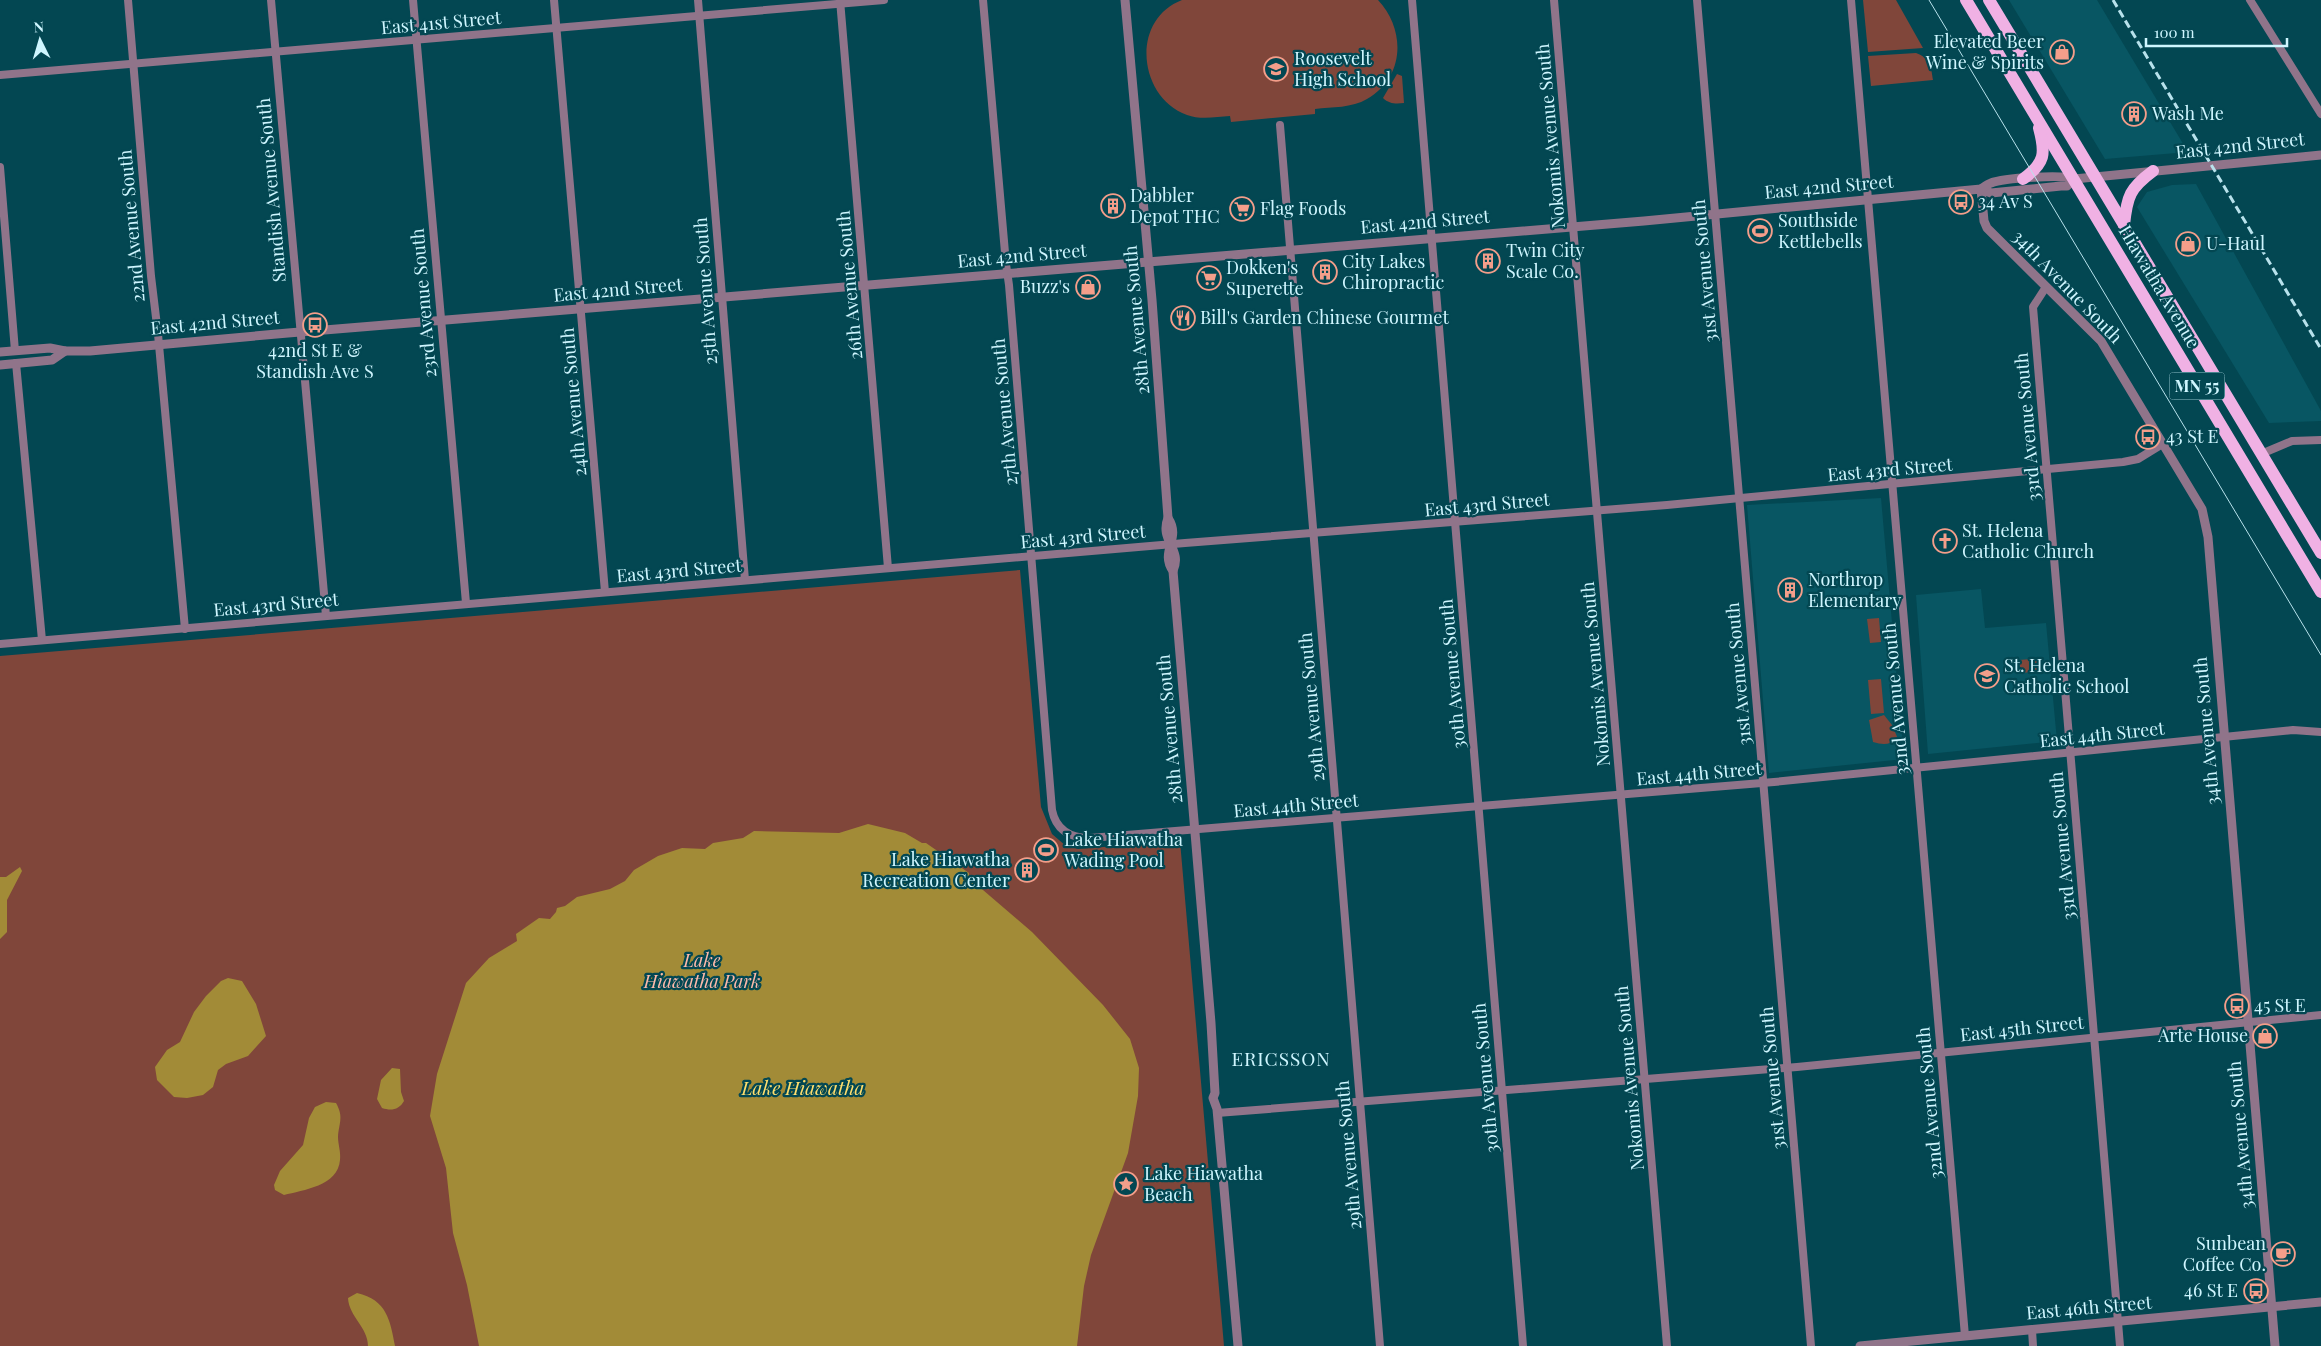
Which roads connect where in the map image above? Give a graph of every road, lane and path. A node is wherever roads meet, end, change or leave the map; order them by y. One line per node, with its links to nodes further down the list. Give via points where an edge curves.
1 (128, 0): 21 (street, 22nd Avenue South)
2 (271, 0): 20 (street, Standish Avenue South)
3 (413, 0): 19 (street, 23rd Avenue South)
4 (554, 0): 18 (street, 24th Avenue South)
5 (698, 0): 17 (street, 25th Avenue South)
6 (884, 0): 16 (street, East 41st Street)
7 (983, 0): 40 (street, 27th Avenue South)
8 (1125, 0): 39 (street, 28th Avenue South)
9 (1412, 0): 37 (street, 30th Avenue South)
10 (1554, 0): 36 (street, Nokomis Avenue South)
11 (1697, 0): 34 (street, 31st Avenue South)
12 (1851, 0): 33 (street, 32nd Avenue South)
13 (1966, 0): 23 (highway, Hiawatha Avenue / MN 55)
14 (1989, 0): 29 (highway, Hiawatha Avenue / MN 55)
15 (2250, 0): 24 (street)
16 (840, 2): 17 (street, East 41st Street); 41 (street, 26th Avenue South)
17 (699, 16): 18 (street, East 41st Street); 43 (street, 25th Avenue South)
18 (557, 28): 19 (street, East 41st Street); 44 (street, 24th Avenue South)
19 (416, 40): 20 (street, East 41st Street); 45 (street, 23rd Avenue South)
20 (275, 52): 21 (street, East 41st Street); 46 (street, Standish Avenue South)
21 (133, 63): 22 (street, East 41st Street); 47 (street, 22nd Avenue South)
22 (0, 75)
23 (2034, 112): 30 (highway, via 2043,156 2037,169); 31 (highway, Hiawatha Avenue / MN 55)
24 (2321, 114)
25 (1280, 125): 38 (street, 29th Avenue South)
26 (2321, 155): 28 (street, East 42nd Street)
27 (0, 167): 48 (street)
28 (2153, 171): 29 (street, East 42nd Street); 35 (highway, via 2132,191 2127,201)
29 (2095, 177): 31 (street, East 42nd Street); 35 (highway, Hiawatha Avenue / MN 55)
30 (2024, 179): 31 (street, East 42nd Street, via 2067,176); 32 (street, East 42nd Street, via 1991,182)
31 (2074, 179): 32 (street, East 42nd Street, via 2067,186 1991,193); 68 (highway, Hiawatha Avenue / MN 55)
32 (1981, 189): 33 (street, East 42nd Street); 42 (street, 34th Avenue South, via 1987,228)
33 (1869, 199): 34 (street, East 42nd Street); 57 (street, 32nd Avenue South)
34 (1716, 214): 36 (street, East 42nd Street); 58 (street, 31st Avenue South)
35 (2124, 225): 55 (highway, Hiawatha Avenue / MN 55)
36 (1574, 226): 37 (street, East 42nd Street); 59 (street, Nokomis Avenue South)
37 (1432, 238): 38 (street, East 42nd Street); 60 (street, 30th Avenue South)
38 (1290, 249): 39 (street, East 42nd Street); 61 (street, 29th Avenue South)
39 (1148, 263): 40 (street, East 42nd Street); 62 (street, 28th Avenue South, via 1168,518 1174,533)
40 (1008, 273): 41 (street, East 42nd Street); 64 (street, 27th Avenue South)
41 (865, 286): 43 (street, East 42nd Street); 65 (street, 26th Avenue South)
42 (2046, 287): 54 (street, 34th Avenue South, via 2101,341); 56 (street, 33rd Avenue South, via 2033,307)
43 (722, 297): 44 (street, East 42nd Street); 66 (street, 25th Avenue South)
44 (581, 310): 45 (street, East 42nd Street); 67 (street, 24th Avenue South)
45 (440, 321): 46 (street, East 42nd Street); 69 (street, 23rd Avenue South)
46 (300, 332): 47 (street, East 42nd Street); 70 (street, Standish Avenue South)
47 (159, 345): 49 (street, East 42nd Street); 71 (street, 22nd Avenue South)
48 (15, 351): 49 (street, East 42nd Street, via 50,348); 50 (street, East 42nd Street)
49 (65, 351): 51 (street, East 42nd Street, via 52,360)
50 (0, 352)
51 (16, 363): 52 (street, East 42nd Street); 72 (street)
52 (0, 364)
53 (2321, 440): 55 (street, via 2292,441)
54 (2164, 443): 56 (street, East 43rd Street, via 2138,459); 75 (street, 34th Avenue South, via 2202,510 2208,537)
55 (2261, 454): 63 (highway, Hiawatha Avenue / MN 55)
56 (2047, 470): 57 (street, East 43rd Street); 76 (street, 33rd Avenue South)
57 (1893, 484): 58 (street, East 43rd Street); 77 (street, 32nd Avenue South)
58 (1739, 499): 59 (street, East 43rd Street); 78 (street, 31st Avenue South)
59 (1598, 511): 60 (street, East 43rd Street); 79 (street, Nokomis Avenue South)
60 (1456, 522): 61 (street, East 43rd Street); 80 (street, 30th Avenue South)
61 (1313, 534): 62 (street, East 43rd Street); 81 (street, 29th Avenue South)
62 (1171, 545): 64 (street, East 43rd Street); 83 (street, 28th Avenue South, via 1168,556 1173,571)
63 (2321, 553)
64 (1032, 557): 65 (street, East 43rd Street); 82 (street, 27th Avenue South, via 1052,810)
65 (888, 568): 66 (street, East 43rd Street)
66 (745, 580): 67 (street, East 43rd Street)
67 (605, 592): 69 (street, East 43rd Street)
68 (2321, 592)
69 (466, 603): 70 (street, East 43rd Street)
70 (326, 616): 71 (street, East 43rd Street)
71 (184, 629): 72 (street, East 43rd Street)
72 (42, 640): 73 (street, East 43rd Street)
73 (0, 644)
74 (2321, 732): 75 (street, East 44th Street, via 2293,730)
75 (2224, 738): 76 (street, East 44th Street); 85 (street, 34th Avenue South)
76 (2069, 753): 77 (street, East 44th Street); 86 (street, 33rd Avenue South)
77 (1917, 769): 78 (street, East 44th Street); 87 (street, 32nd Avenue South)
78 (1763, 783): 79 (street, East 44th Street); 88 (street, 31st Avenue South)
79 (1621, 795): 80 (street, East 44th Street); 89 (street, Nokomis Avenue South)
80 (1479, 806): 81 (street, East 44th Street); 90 (street, 30th Avenue South)
81 (1336, 818): 83 (street, East 44th Street); 91 (street, 29th Avenue South)
82 (1056, 822): 83 (street, East 44th Street, via 1065,833 1076,838)
83 (1194, 829): 92 (street, 28th Avenue South, via 1215,1093 1219,1102)
84 (2321, 1015): 85 (street, East 45th Street)
85 (2247, 1022): 86 (street, East 45th Street); 94 (street, 34th Avenue South)
86 (2094, 1037): 87 (street, East 45th Street); 95 (street, 33rd Avenue South)
87 (1940, 1052): 88 (street, East 45th Street); 97 (street, 32nd Avenue South)
88 (1788, 1068): 89 (street, East 45th Street); 102 (street, 31st Avenue South)
89 (1645, 1080): 90 (street, East 45th Street); 101 (street, Nokomis Avenue South)
90 (1502, 1090): 91 (street, East 45th Street); 100 (street, 30th Avenue South)
91 (1360, 1102): 92 (street, East 45th Street); 99 (street, 29th Avenue South)
92 (1217, 1111): 98 (street, 28th Avenue South)
93 (2321, 1302): 94 (street, East 46th Street)
94 (2272, 1306): 95 (street, East 46th Street); 106 (street, 34th Avenue South)
95 (2118, 1322): 96 (street, East 46th Street); 105 (street, 33rd Avenue South)
96 (2032, 1330): 97 (street, East 46th Street); 104 (street)
97 (1965, 1336): 103 (street, East 46th Street)
98 (1238, 1346)
99 (1380, 1346)
100 (1524, 1346)
101 (1667, 1346)
102 (1811, 1346)
103 (1860, 1346)
104 (2033, 1346)
105 (2120, 1346)
106 (2275, 1346)

